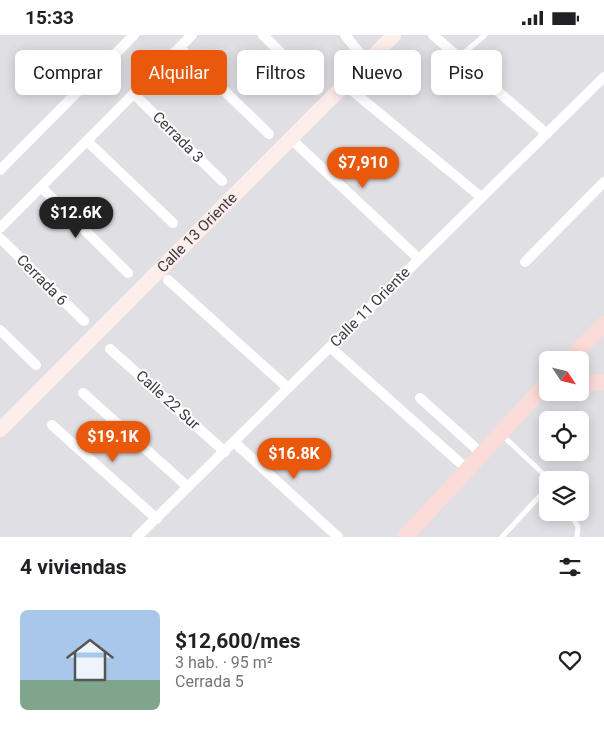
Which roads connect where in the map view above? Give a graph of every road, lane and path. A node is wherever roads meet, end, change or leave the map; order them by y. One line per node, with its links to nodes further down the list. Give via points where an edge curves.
1 (134, 35): 25 (street)
2 (192, 35): 8 (street)
3 (263, 35): 10 (street)
4 (345, 35): 11 (street)
5 (394, 35): 12 (street, Calle 13 Oriente)
6 (433, 35): 13 (street)
7 (486, 35): 14 (lane)
8 (180, 47): 9 (street); 21 (street)
9 (177, 50)
10 (278, 50)
11 (357, 50)
12 (379, 50)
13 (451, 50)
14 (468, 50)
15 (604, 77): 22 (street, Calle 11 Oriente)
16 (334, 94): 23 (street, Calle 13 Oriente)
17 (132, 95): 24 (street)
18 (136, 95): 26 (street, Cerrada 3)
19 (357, 95): 29 (street)
20 (502, 95): 22 (street)
21 (270, 133)
22 (547, 134): 29 (street, Calle 11 Oriente)
23 (290, 138): 33 (street); 53 (street, Calle 13 Oriente)
24 (87, 141): 28 (street); 30 (street)
25 (0, 170)
26 (222, 181)
27 (604, 182): 34 (street)
28 (41, 187): 31 (street); 35 (street)
29 (481, 197): 33 (street, Calle 11 Oriente)
30 (173, 223)
31 (0, 228)
32 (0, 238): 37 (street, Cerrada 6)
33 (418, 259): 40 (street, Calle 11 Oriente)
34 (525, 262)
35 (128, 273)
36 (168, 280): 46 (street)
37 (84, 321)
38 (604, 324): 42 (main road)
39 (0, 330): 43 (street)
40 (330, 347): 46 (street, Calle 11 Oriente); 58 (street)
41 (110, 349): 56 (street, Calle 22 Sur)
42 (578, 351)
43 (36, 365)
44 (604, 383): 45 (main road)
45 (589, 384)
46 (288, 388): 55 (street, Calle 11 Oriente)
47 (539, 391): 51 (main road)
48 (83, 393): 60 (street)
49 (539, 398): 51 (main road)
50 (420, 399): 57 (street)
51 (528, 402): 54 (main road)
52 (52, 425): 62 (street)
53 (0, 430)
54 (500, 433): 57 (main road); 59 (lane)
55 (234, 443): 56 (street, Calle 11 Oriente); 65 (street)
56 (225, 452): 60 (street, Calle 11 Oriente)
57 (481, 453): 58 (main road)
58 (467, 469): 66 (main road)
59 (540, 471)
60 (188, 487): 62 (street, Calle 11 Oriente)
61 (539, 497): 67 (lane)
62 (157, 519): 64 (street, Calle 11 Oriente)
63 (575, 521): 68 (lane)
64 (137, 537)
65 (338, 537)
66 (405, 537)
67 (502, 537)
68 (577, 537)

